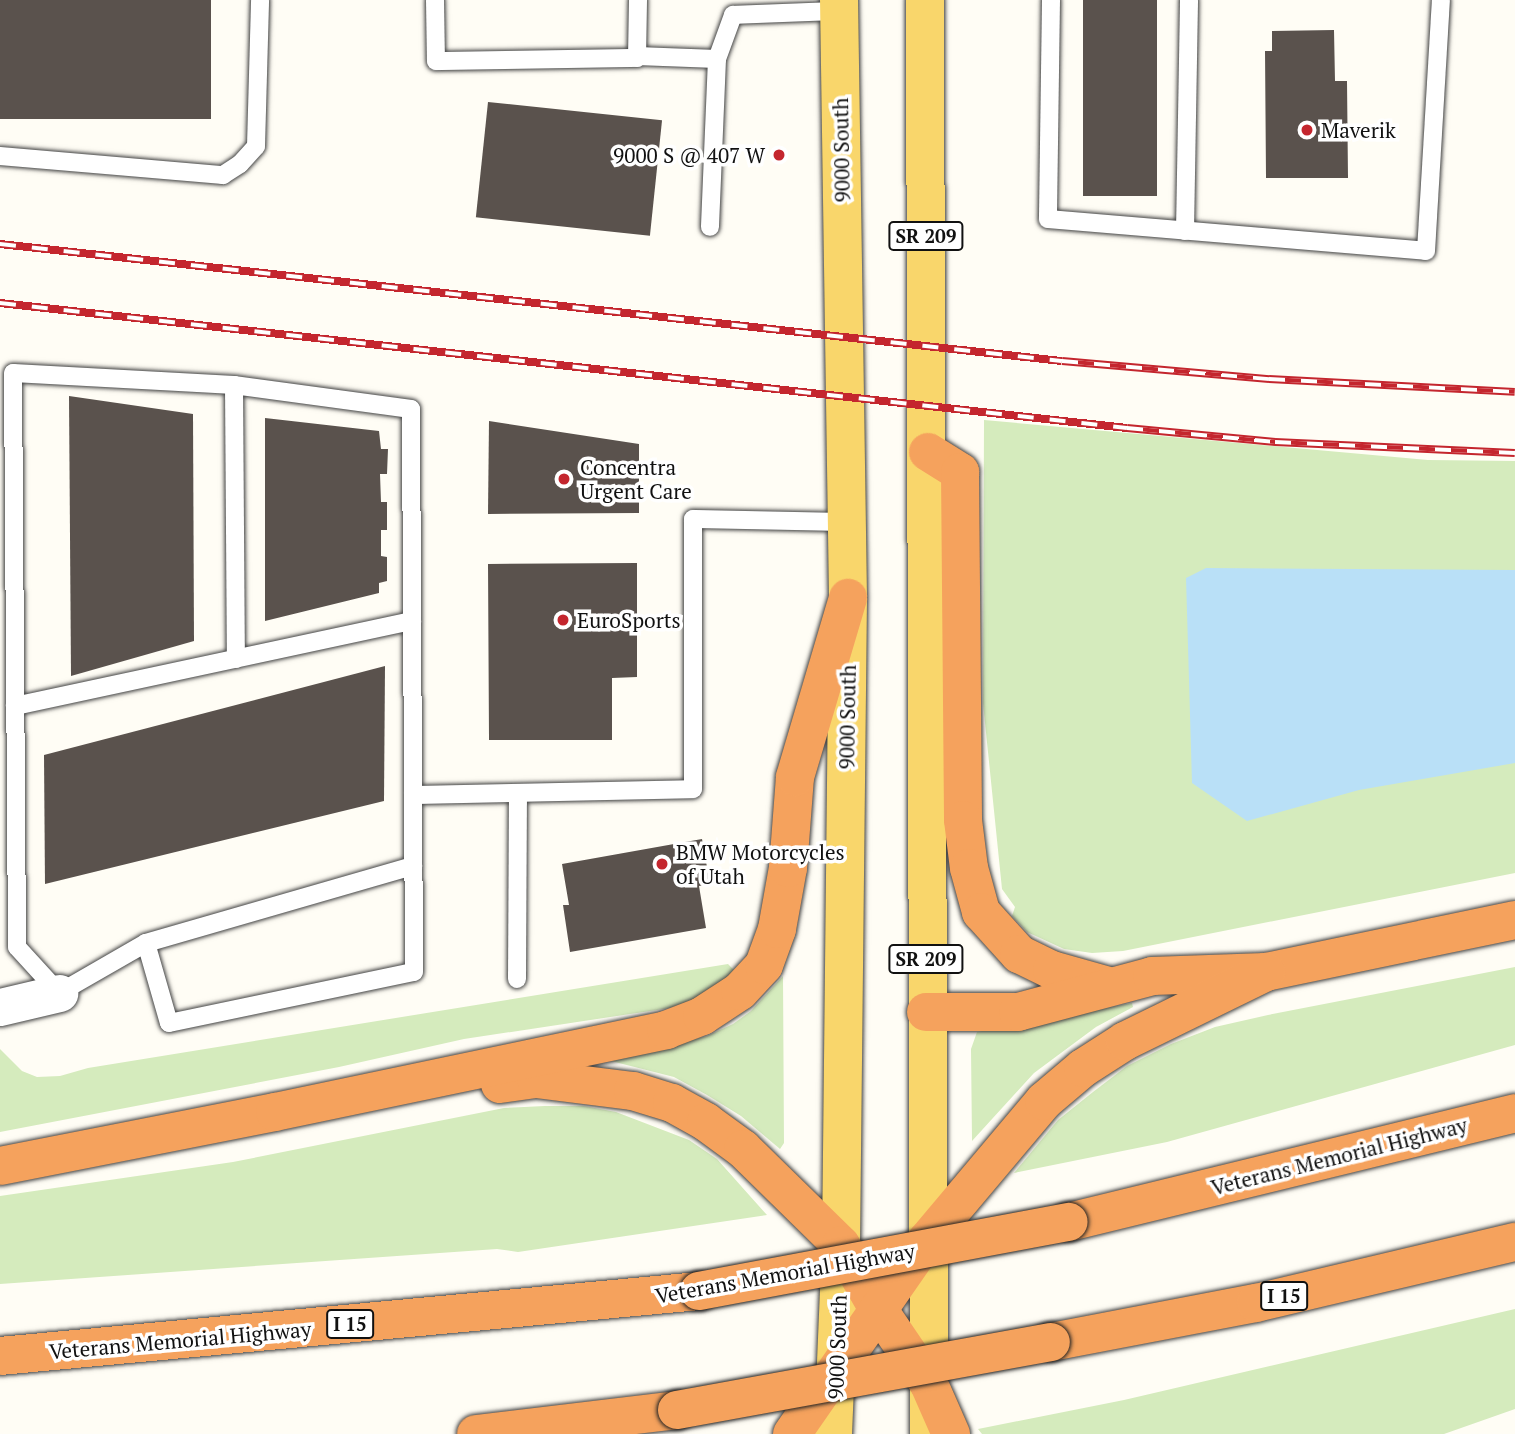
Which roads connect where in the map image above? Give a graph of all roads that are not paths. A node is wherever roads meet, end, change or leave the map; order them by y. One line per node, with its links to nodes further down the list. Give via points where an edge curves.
1 (260, 0): 12 (lane, via 256,146 240,164 223,174)
2 (435, 0): 10 (lane, via 436,61)
3 (638, 0): 10 (lane)
4 (925, 0): 16 (main road, SR 209)
5 (1051, 0): 14 (lane, via 1048,219)
6 (1189, 0): 14 (lane)
7 (1441, 0): 14 (lane, via 1426,251)
8 (839, 6): 9 (lane); 17 (main road, 9000 South)
9 (733, 7): 11 (lane)
10 (637, 56): 11 (lane)
11 (717, 59): 13 (lane)
12 (0, 156)
13 (710, 227)
14 (1185, 231)
15 (233, 385): 19 (lane, via 411,409); 20 (lane); 21 (lane, via 13,373)
16 (928, 452): 29 (highway, via 960,472 963,821 981,912 1019,954 1052,970); 32 (main road, SR 209)
17 (847, 522): 18 (main road, 9000 South); 22 (lane, via 693,519 693,789)
18 (848, 598): 33 (highway, via 795,777 788,868 777,929 764,965 740,991 702,1016 666,1030); 38 (main road, 9000 South)
19 (412, 621): 20 (lane); 23 (lane)
20 (236, 659): 21 (lane)
21 (15, 706): 30 (lane, via 17,947)
22 (518, 793): 23 (lane); 28 (lane)
23 (413, 795): 24 (lane)
24 (413, 866): 26 (lane); 26 (lane, via 414,972 169,1023)
25 (1515, 920): 27 (highway)
26 (146, 943): 30 (lane)
27 (1266, 972): 29 (highway, via 1152,976); 36 (highway, via 1125,1041 1083,1068 1044,1101)
28 (517, 979)
29 (1109, 986): 32 (highway, via 1018,1012)
30 (59, 993): 31 (street)
31 (0, 1007)
32 (926, 1012): 36 (main road, SR 209)
33 (275, 1112): 35 (highway); 38 (highway, via 536,1079 633,1091 672,1103 743,1149)
34 (1515, 1113): 40 (highway, Veterans Memorial Highway / I 15, bridge, via 1069,1222 699,1291)
35 (0, 1166)
36 (927, 1240): 39 (highway); 42 (main road, SR 209)
37 (1515, 1242): 43 (highway, I 15, bridge, via 1256,1303 1051,1342 677,1409)
38 (841, 1245): 39 (highway); 41 (main road, 9000 South)
39 (878, 1309): 41 (highway); 42 (highway)
40 (0, 1356)
41 (836, 1371): 44 (highway); 45 (main road, 9000 South)
42 (929, 1384): 46 (main road, SR 209); 47 (highway)
43 (476, 1434)
44 (792, 1434)
45 (833, 1434)
46 (929, 1434)
47 (951, 1434)

